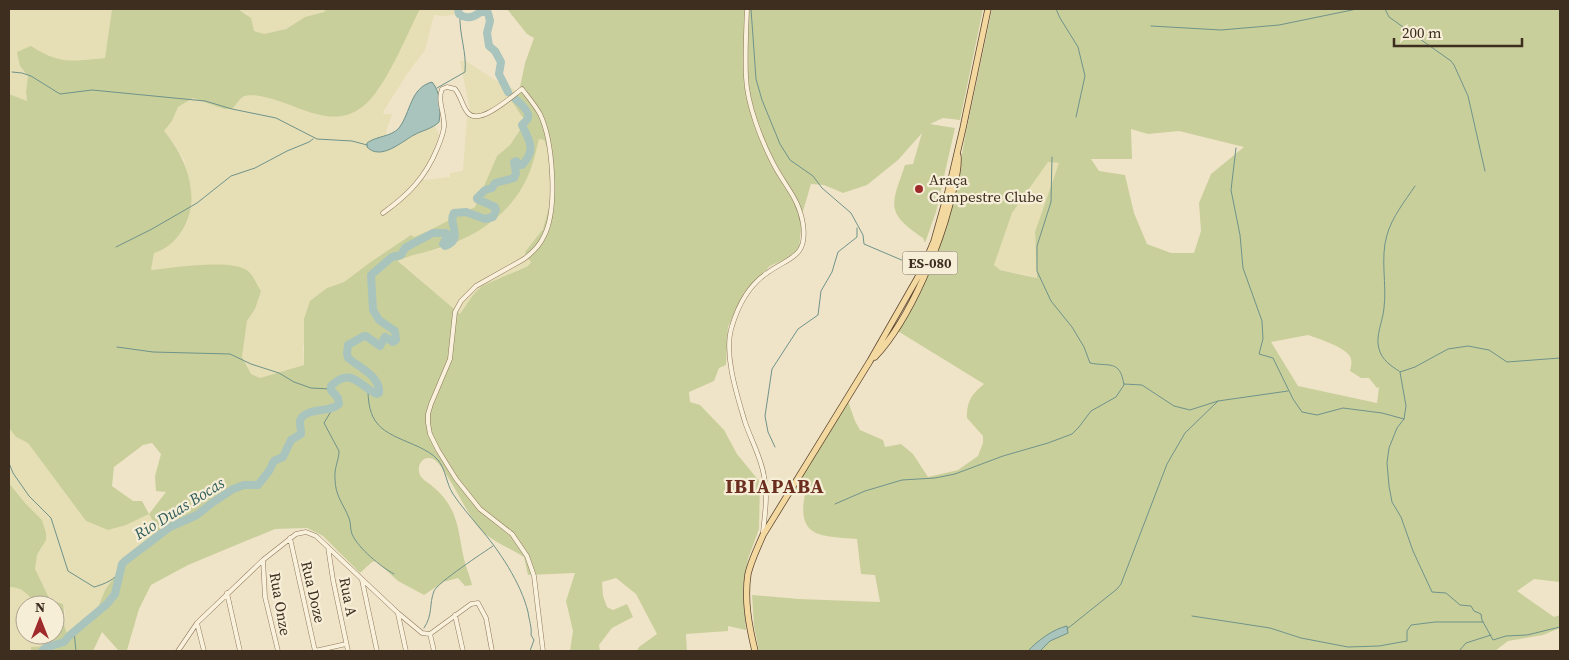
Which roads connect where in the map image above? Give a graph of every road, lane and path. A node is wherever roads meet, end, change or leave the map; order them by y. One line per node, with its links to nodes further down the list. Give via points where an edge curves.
1 (747, 9): 4 (street, via 746,78 749,97 761,134 774,164 797,201 803,223 802,246 798,253 767,273 748,291 731,326 729,339 736,389 764,477)
2 (988, 9): 4 (main road, ES-080, via 951,201 927,271 902,318 870,362)
3 (383, 213): 26 (street, via 428,169 442,136 442,89 455,89 467,112 477,117 493,110 522,89 540,113 546,129 552,197 550,219 544,235 530,254 476,286 461,301 455,312 450,359 428,414 430,434 456,479 480,509 512,534 527,556 534,576)
4 (763, 534): 27 (main road, ES-080, via 751,564 747,587 749,625)
5 (290, 538): 6 (street, via 310,532); 7 (street); 19 (street, Rua Doze)
6 (328, 547): 8 (street); 14 (street, Rua A)
7 (262, 560): 9 (street); 18 (street, Rua Onze, via 265,597)
8 (362, 580): 10 (street); 21 (street)
9 (227, 593): 12 (street); 17 (street)
10 (398, 613): 13 (street, via 422,633); 22 (street)
11 (455, 616): 13 (street); 24 (street); 25 (street, via 470,604 478,603 486,618)
12 (197, 623): 15 (street); 16 (street)
13 (430, 634): 23 (street)
14 (346, 644): 19 (street); 20 (street, Rua A)
15 (178, 651)
16 (204, 651)
17 (240, 651)
18 (278, 651)
19 (315, 651)
20 (348, 651)
21 (377, 651)
22 (406, 651)
23 (434, 651)
24 (463, 651)
25 (492, 651)
26 (543, 651)
27 (755, 651)

